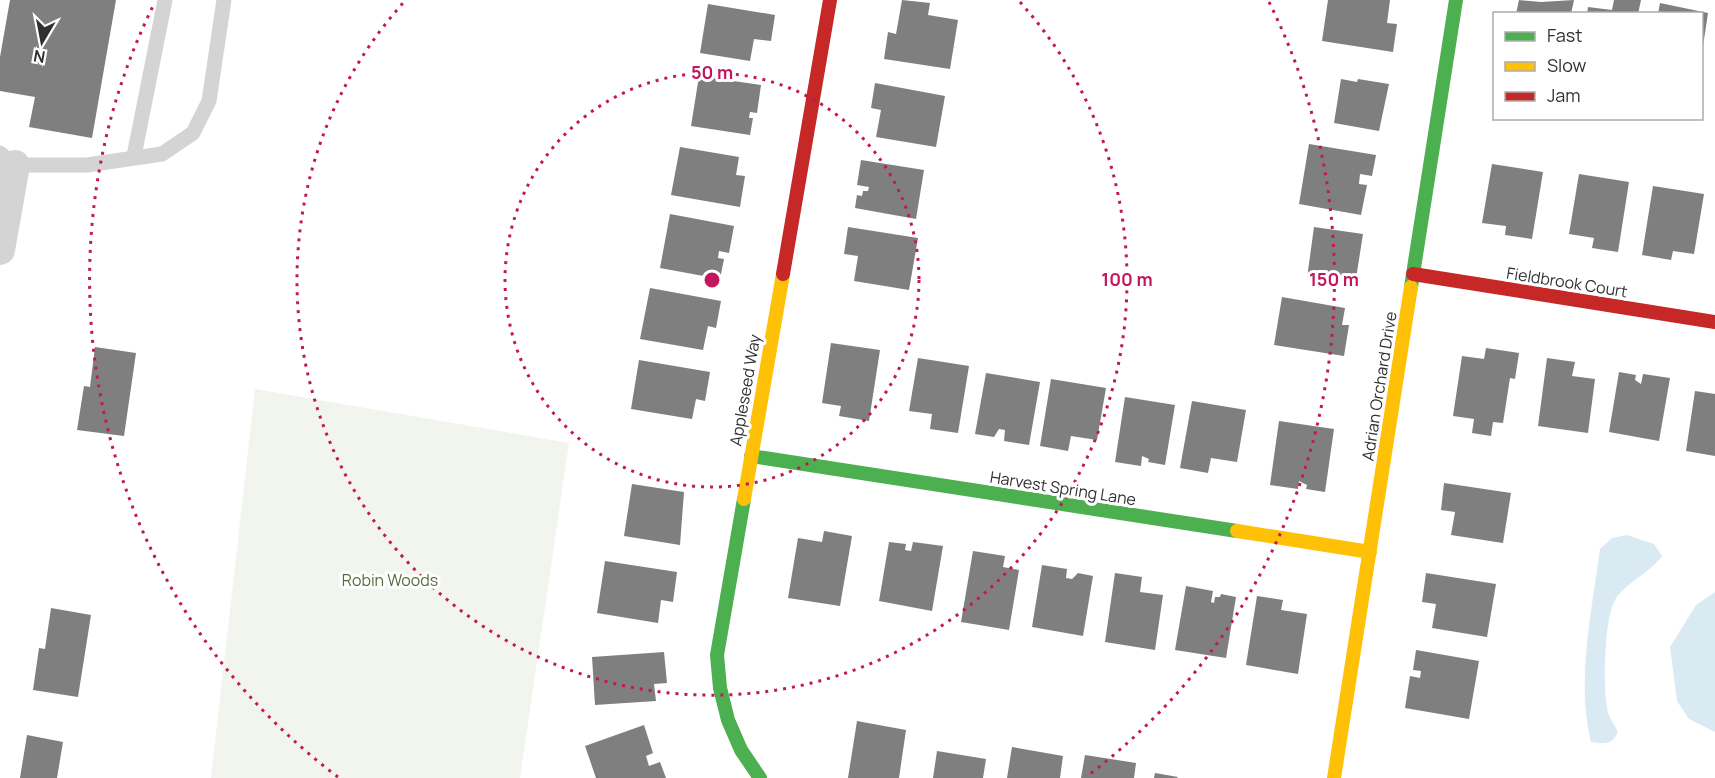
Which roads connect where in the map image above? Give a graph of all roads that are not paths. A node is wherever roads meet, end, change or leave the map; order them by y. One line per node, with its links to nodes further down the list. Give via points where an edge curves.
1 (165, 0): 5 (lane)
2 (224, 0): 5 (lane, via 209,101 193,133 162,154)
3 (830, 0): 10 (street, Appleseed Way)
4 (1456, 0): 8 (street, Adrian Orchard Drive)
5 (134, 156): 6 (lane, via 87,165)
6 (8, 159): 7 (street)
7 (0, 250)
8 (1413, 274): 9 (street, Fieldbrook Court); 11 (street, Adrian Orchard Drive)
9 (1715, 322)
10 (751, 456): 11 (street, Harvest Spring Lane); 12 (street, Appleseed Way, via 717,655 718,685 726,717 736,742)
11 (1370, 552): 13 (street, Adrian Orchard Drive)
12 (760, 778)
13 (1334, 778)

